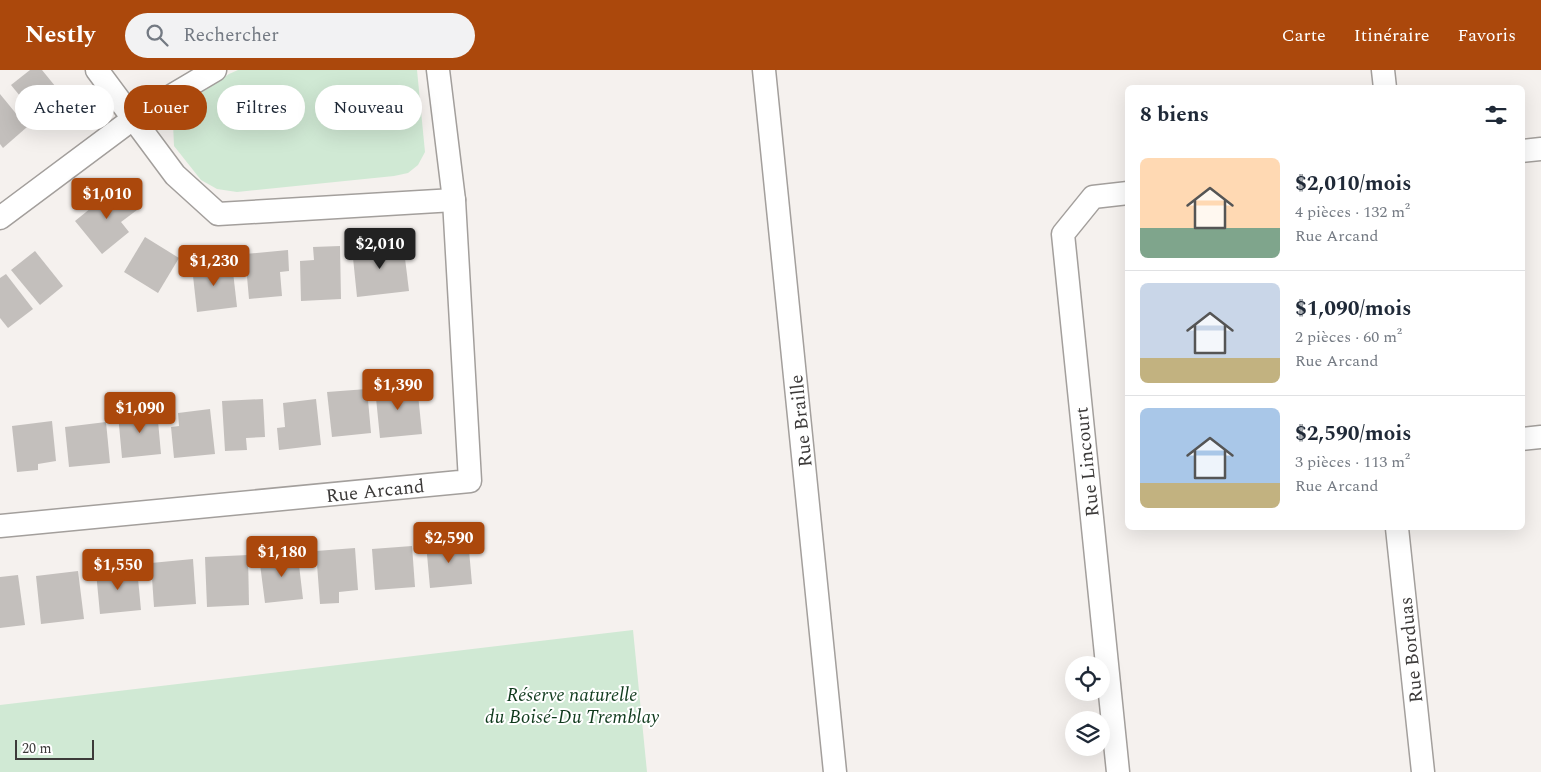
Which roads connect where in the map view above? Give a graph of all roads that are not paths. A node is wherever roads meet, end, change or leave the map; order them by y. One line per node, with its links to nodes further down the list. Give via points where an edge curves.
1 (98, 70): 8 (street)
2 (215, 70): 6 (street)
3 (438, 70): 14 (street, Rue Arcand)
4 (764, 70): 20 (street, Rue Braille)
5 (1383, 70): 7 (street)
6 (190, 85)
7 (1385, 85)
8 (124, 105)
9 (124, 125): 15 (street)
10 (143, 130): 14 (street, via 175,175 218,214)
11 (1541, 149): 12 (street)
12 (1525, 151)
13 (1125, 193): 21 (street, Rue Lincourt, via 1093,197 1064,234)
14 (454, 200): 18 (street, Rue Arcand, via 470,481)
15 (0, 218)
16 (1541, 437): 17 (street)
17 (1525, 439)
18 (0, 526)
19 (1397, 530): 22 (street, Rue Borduas)
20 (835, 772)
21 (1118, 772)
22 (1423, 772)

